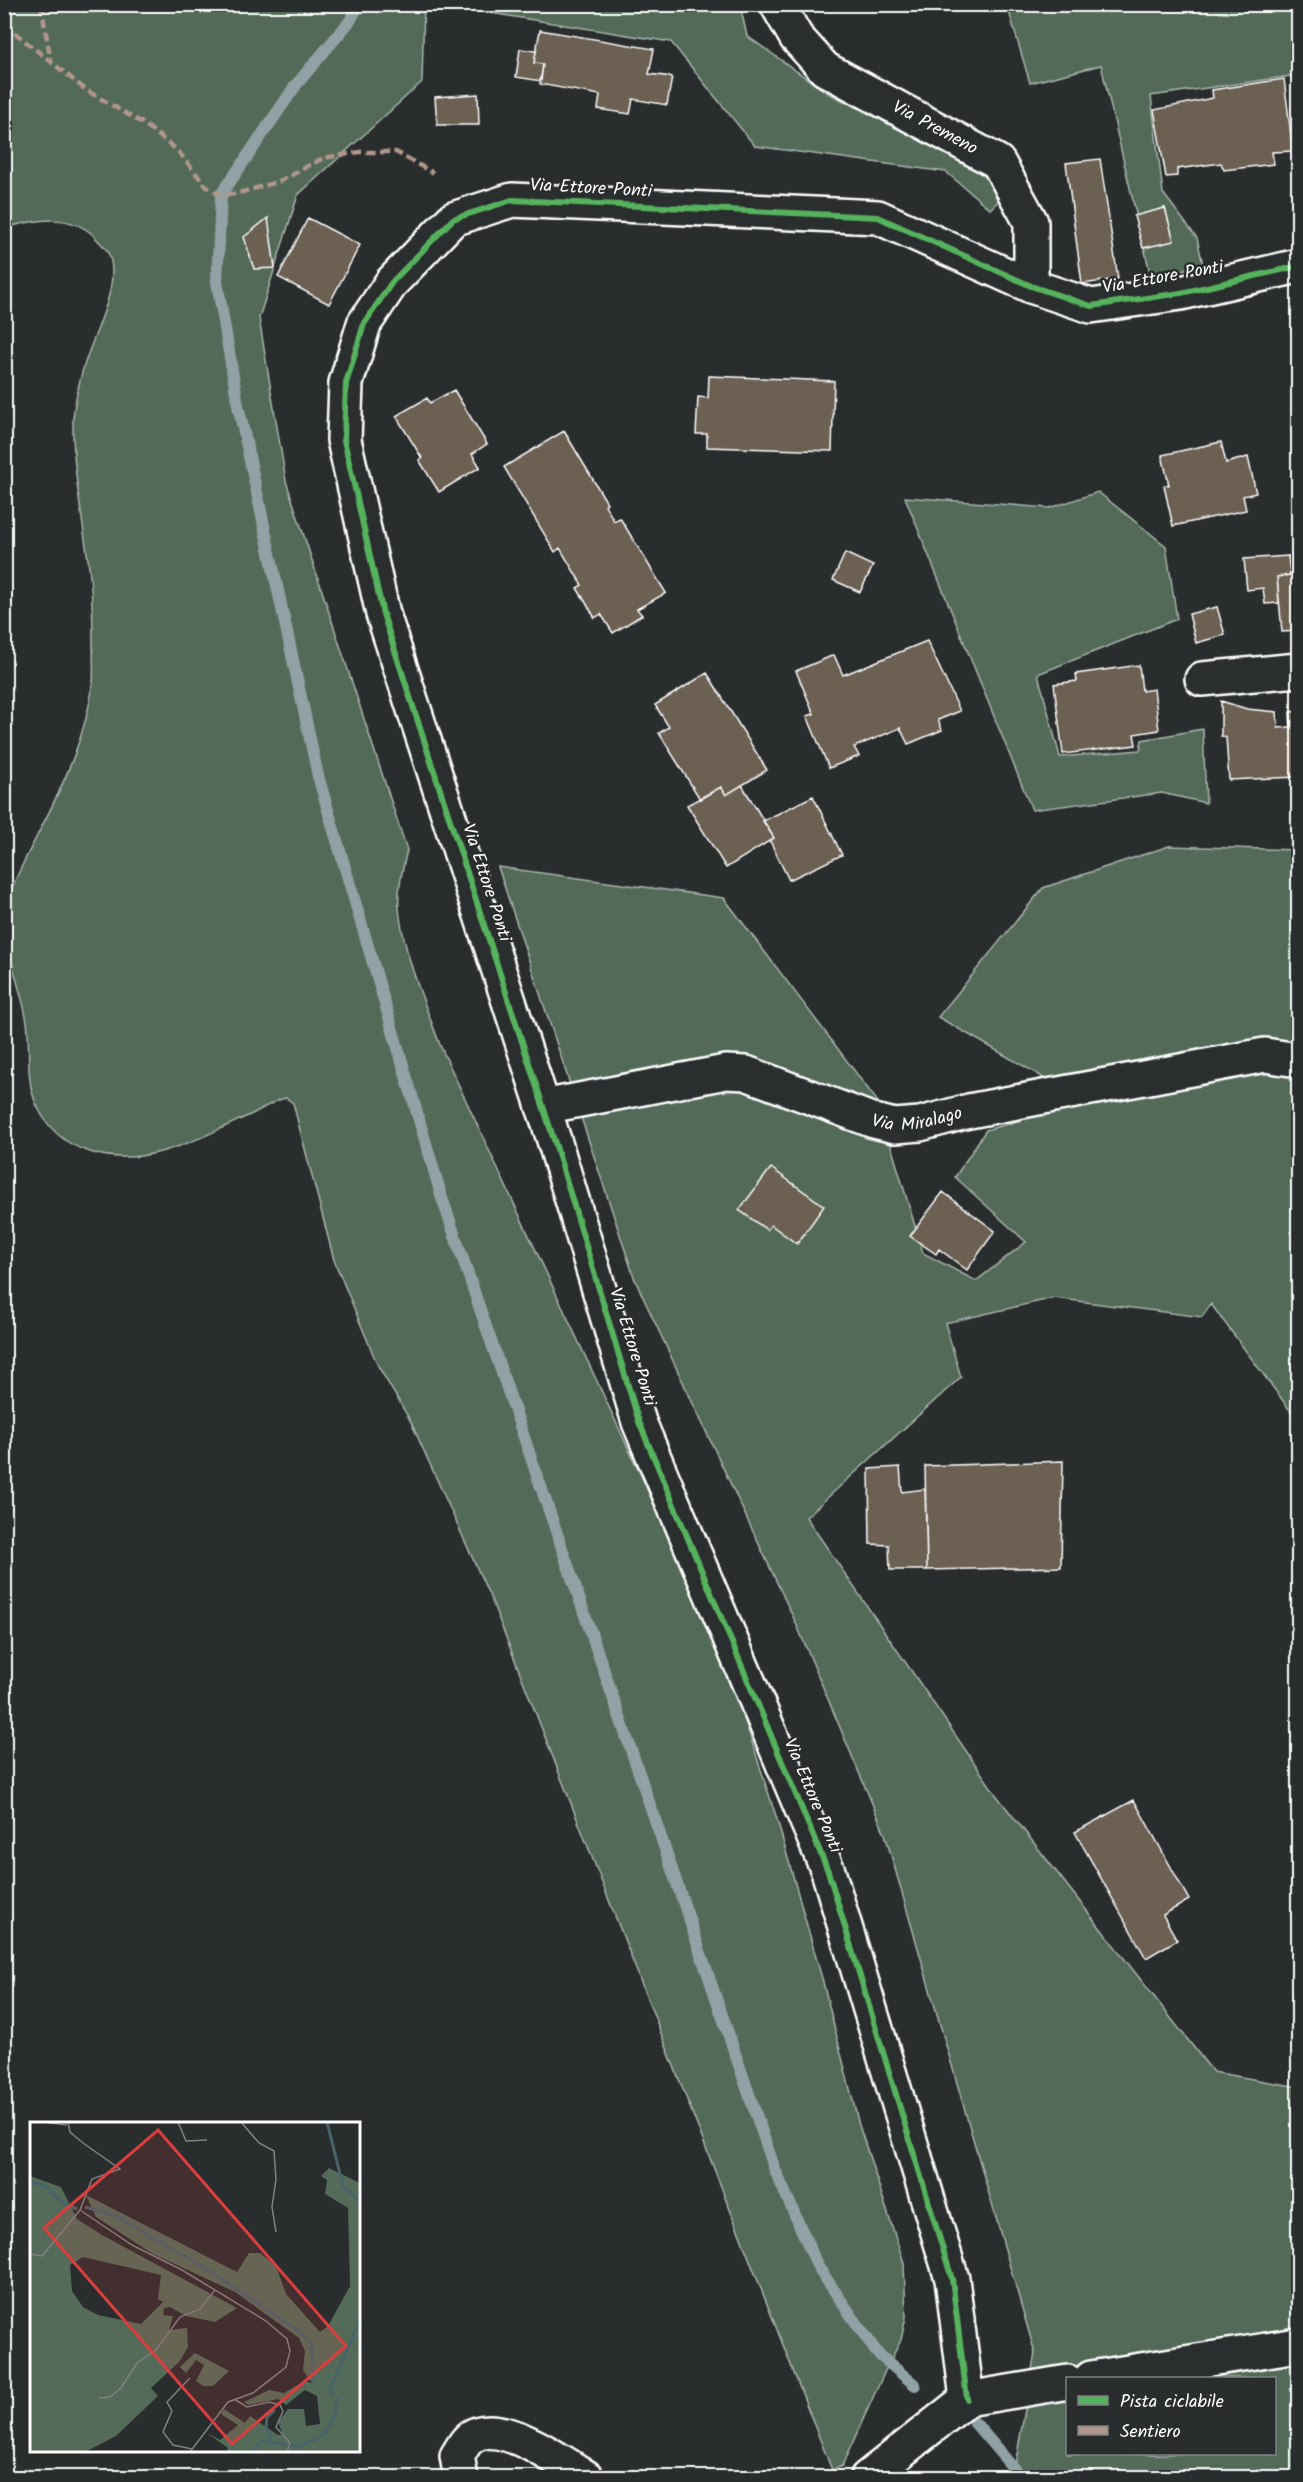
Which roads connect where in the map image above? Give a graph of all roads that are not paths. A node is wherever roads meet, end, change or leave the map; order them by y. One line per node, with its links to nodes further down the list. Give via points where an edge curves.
1 (777, 4): 3 (street, Via Premeno, via 796,37 825,69 998,162 1031,222)
2 (1299, 266): 3 (street, Via Ettore Ponti, via 1181,293 1091,306)
3 (1031, 286): 7 (street, Via Ettore Ponti, via 878,217 512,200 453,219 392,282 364,324 346,383 344,440 381,603)
4 (1299, 670): 5 (street)
5 (1202, 679)
6 (1299, 1060): 7 (street, Via Miralago, via 1265,1055 895,1126 746,1073 726,1072)
7 (543, 1107): 11 (street, Via Ettore Ponti, via 639,1422 828,1871 952,2279)
8 (1299, 2345): 9 (street)
9 (1103, 2377)
10 (1066, 2382): 11 (street)
11 (967, 2399): 14 (street)
12 (461, 2478): 13 (street, via 457,2456 470,2437 487,2431 533,2444)
13 (587, 2478)
14 (867, 2478)

